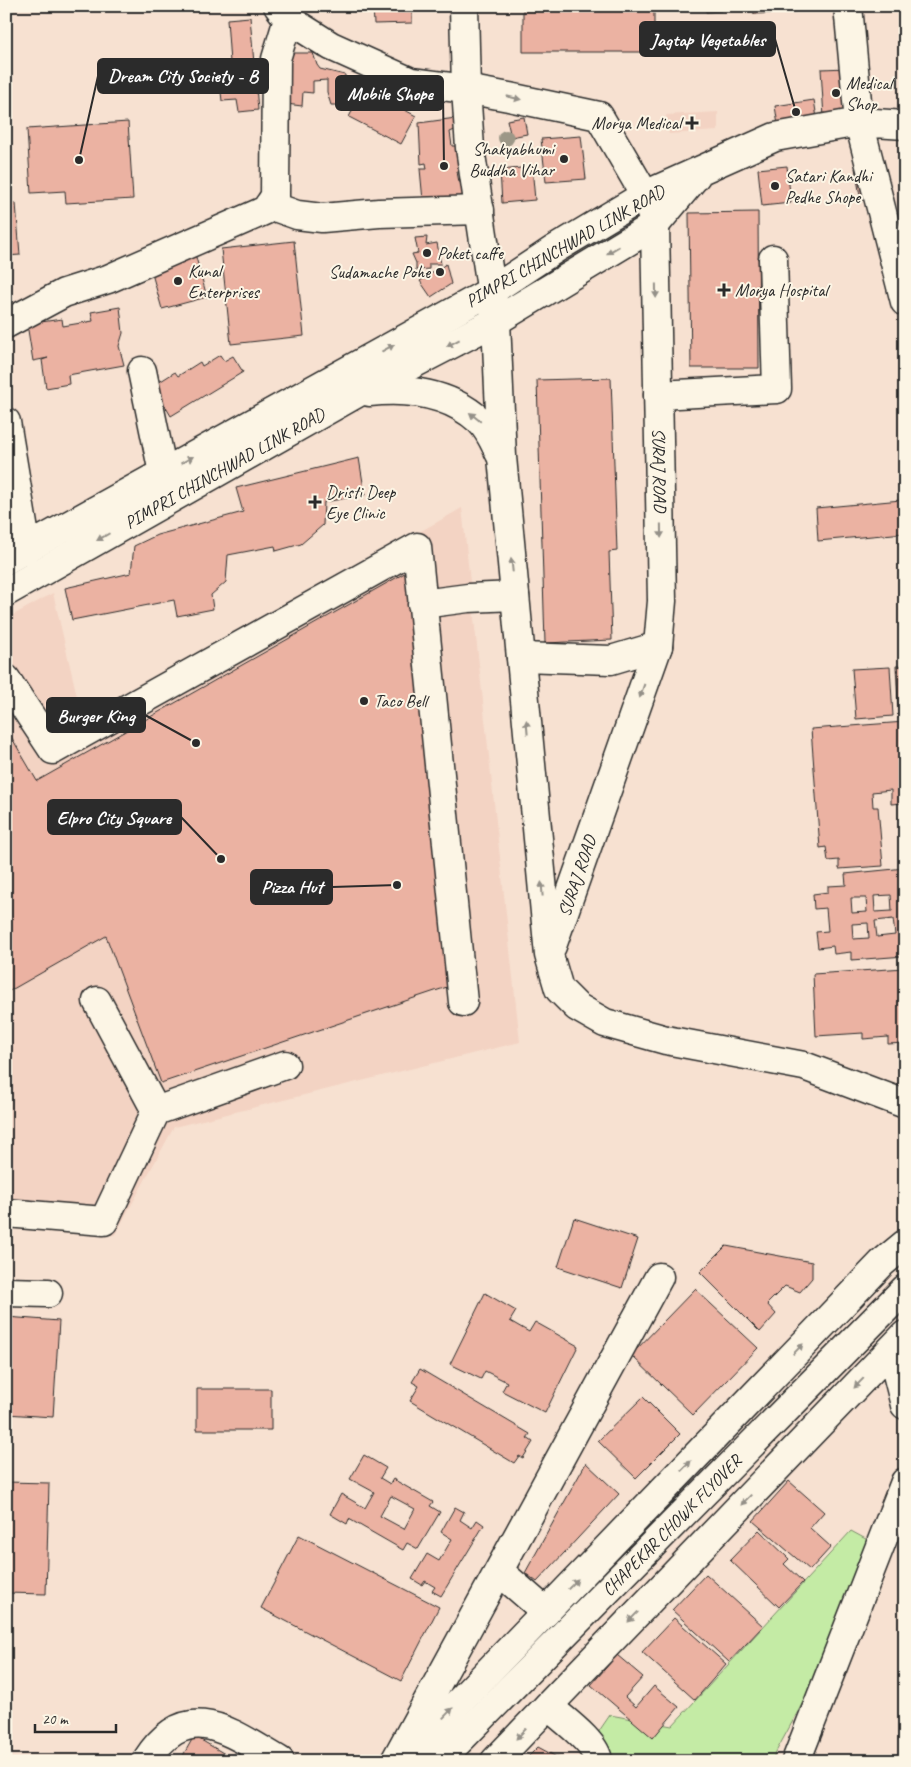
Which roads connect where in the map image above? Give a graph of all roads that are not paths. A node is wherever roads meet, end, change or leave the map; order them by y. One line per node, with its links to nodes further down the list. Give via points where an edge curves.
1 (464, 6): 4 (main road)
2 (848, 6): 5 (main road)
3 (283, 13): 4 (main road, SURAJ ROAD, via 331,46 411,82); 9 (main road, via 276,58 275,196)
4 (466, 89): 8 (main road, SURAJ ROAD, one-way to 8, via 599,116); 10 (main road, via 470,148)
5 (859, 122): 6 (main road); 7 (main road, via 774,137); 14 (main road)
6 (905, 125)
7 (701, 172): 8 (main road, PIMPRI CHINCHWAD LINK ROAD); 11 (main road, PIMPRI CHINCHWAD LINK ROAD)
8 (646, 195): 11 (main road, SURAJ ROAD); 13 (main road, PIMPRI CHINCHWAD LINK ROAD)
9 (269, 205): 10 (main road, via 297,215 322,218); 16 (main road, via 266,210 108,279 64,293)
10 (480, 210): 13 (main road)
11 (654, 225): 15 (main road, PIMPRI CHINCHWAD LINK ROAD, one-way to 15); 19 (main road, SURAJ ROAD, one-way to 19)
12 (773, 259): 19 (main road, via 777,389)
13 (493, 290): 15 (main road); 18 (main road, PIMPRI CHINCHWAD LINK ROAD, one-way to 13)
14 (905, 302)
15 (496, 321): 18 (main road, PIMPRI CHINCHWAD LINK ROAD, one-way to 18); 21 (main road)
16 (6, 324)
17 (142, 371): 22 (main road)
18 (352, 382): 21 (main road, one-way to 18, via 480,421 450,402 411,391); 22 (main road, PIMPRI CHINCHWAD LINK ROAD, one-way to 18); 24 (main road, PIMPRI CHINCHWAD LINK ROAD, one-way to 24)
19 (658, 395): 27 (main road, SURAJ ROAD, one-way to 27, via 662,601)
20 (6, 422): 23 (main road)
21 (502, 457): 25 (main road, one-way to 21)
22 (163, 473): 23 (main road, PIMPRI CHINCHWAD LINK ROAD)
23 (17, 554)
24 (6, 592)
25 (515, 596): 26 (main road); 28 (main road)
26 (422, 604): 29 (main road, via 417,547 53,750); 32 (main road)
27 (658, 646): 28 (main road, via 610,660); 30 (main road, SURAJ ROAD, one-way to 30)
28 (521, 657): 30 (main road, one-way to 28)
29 (6, 679)
30 (549, 955): 34 (main road, via 558,988 577,1007 605,1023 666,1040 804,1066)
31 (97, 1001): 35 (main road)
32 (462, 1002)
33 (285, 1065): 35 (main road)
34 (905, 1104)
35 (156, 1111): 36 (main road, via 104,1221)
36 (6, 1213)
37 (905, 1244): 46 (main road, one-way to 37, via 882,1263)
38 (659, 1277): 45 (main road)
39 (905, 1289): 52 (main road, CHAPEKAR CHOWK FLYOVER)
40 (6, 1292): 41 (main road)
41 (48, 1293)
42 (898, 1343): 43 (main road); 47 (main road, one-way to 47)
43 (905, 1404)
44 (905, 1482): 55 (main road)
45 (499, 1571): 46 (main road); 50 (main road)
46 (546, 1612): 51 (main road, one-way to 46)
47 (548, 1706): 53 (main road, one-way to 53); 54 (main road, via 584,1736)
48 (146, 1761): 49 (main road, via 173,1730 188,1724 204,1724 217,1727)
49 (280, 1761)
50 (395, 1761)
51 (402, 1761)
52 (439, 1761)
53 (495, 1761)
54 (598, 1761)
55 (796, 1761)

